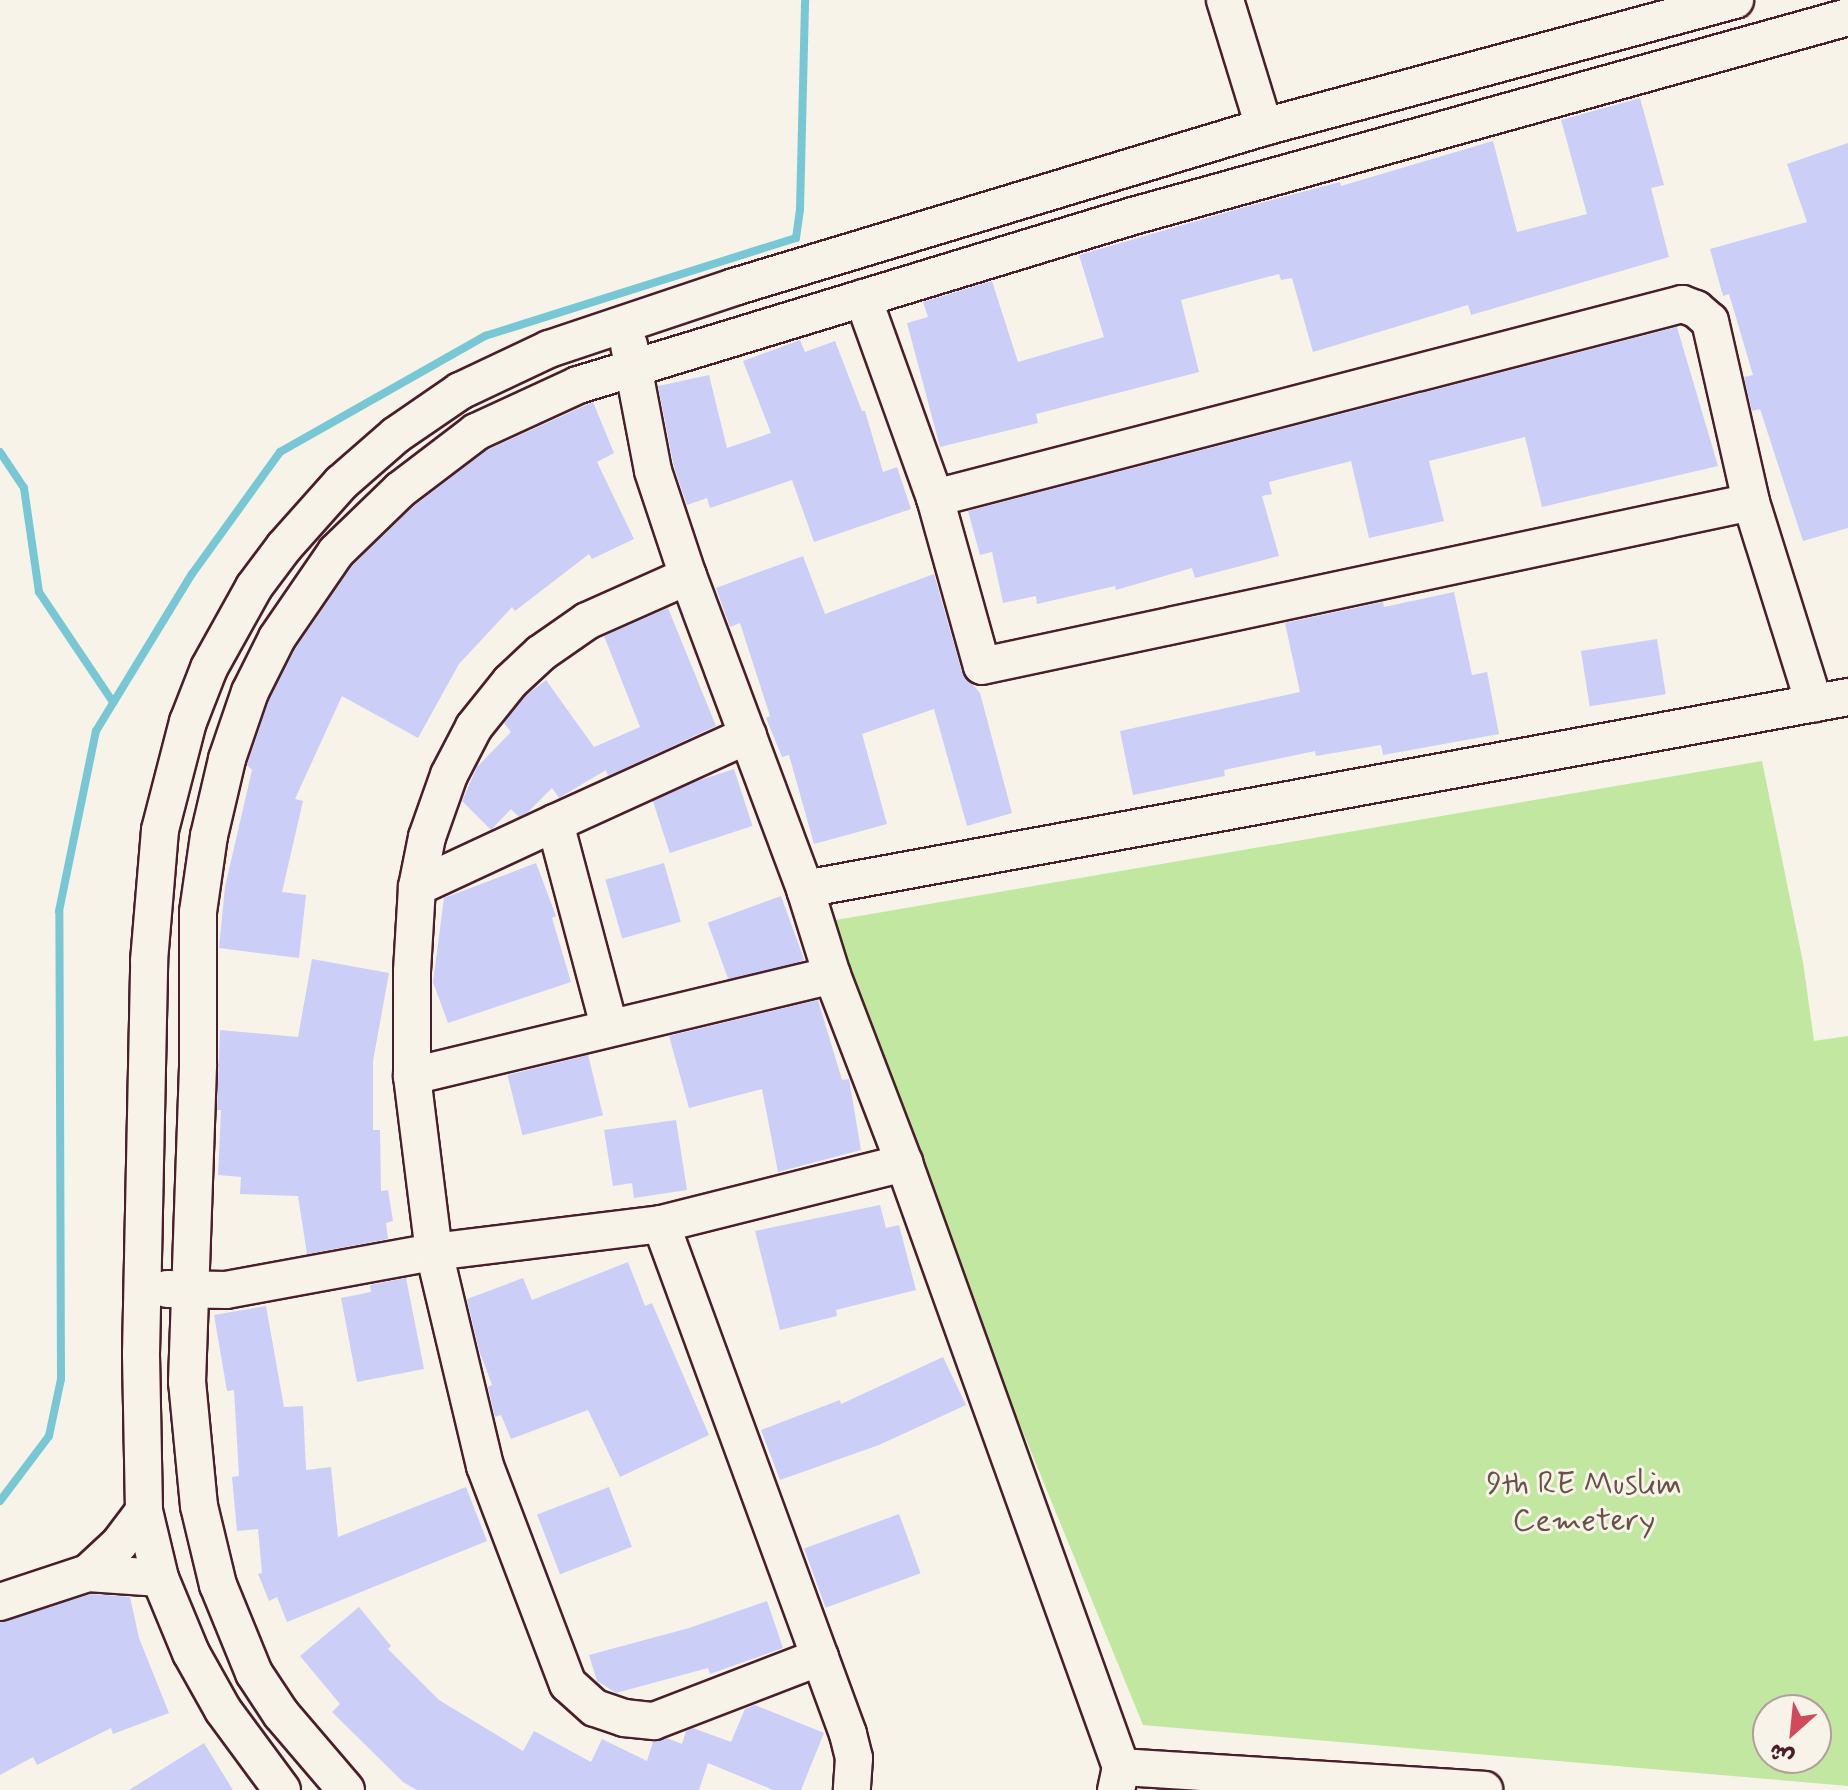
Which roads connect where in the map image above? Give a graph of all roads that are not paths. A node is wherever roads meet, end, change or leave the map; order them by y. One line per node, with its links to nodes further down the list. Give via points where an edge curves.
1 (1225, 0): 4 (street)
2 (1735, 0): 4 (street)
3 (1848, 17): 5 (street, via 1133,216)
4 (1264, 127): 6 (street)
5 (863, 298): 7 (street); 8 (street)
6 (624, 322): 7 (street); 23 (street, via 505,366 396,435 341,483 284,547 254,587 209,668 169,786 155,877)
7 (633, 369): 10 (street, via 653,471); 22 (street, via 514,411 476,432 400,490 336,552 277,638 250,692 227,759 198,912)
8 (935, 498): 9 (street, via 982,666); 9 (street, via 1682,304 1710,321)
9 (1751, 502): 11 (street)
10 (688, 576): 12 (street); 14 (street, via 587,621 510,682 474,727 449,775 427,837)
11 (1831, 700): 15 (street)
12 (748, 735): 13 (street); 15 (street)
13 (555, 823): 14 (street); 17 (street)
14 (417, 887): 18 (street)
15 (805, 889): 16 (street)
16 (832, 975): 17 (street); 19 (street)
17 (609, 1026): 18 (street)
18 (412, 1076): 21 (street)
19 (904, 1163): 20 (street); 29 (street)
20 (661, 1224): 21 (street); 28 (street)
21 (434, 1252): 22 (street, via 226,1290); 28 (street, via 485,1466 568,1684 595,1708 654,1721)
22 (192, 1287): 23 (street); 32 (street, via 188,1397 199,1506 218,1585 254,1673 281,1714)
23 (143, 1291): 24 (street)
24 (144, 1511): 25 (street); 26 (street)
25 (88, 1573): 26 (street); 27 (street)
26 (160, 1578): 31 (street, via 191,1653 223,1710)
27 (0, 1602)
28 (820, 1657): 33 (street, via 854,1758)
29 (1119, 1778): 30 (street)
30 (1336, 1785): 34 (street)
31 (282, 1790)
32 (346, 1790)
33 (852, 1790)
34 (1484, 1790)

